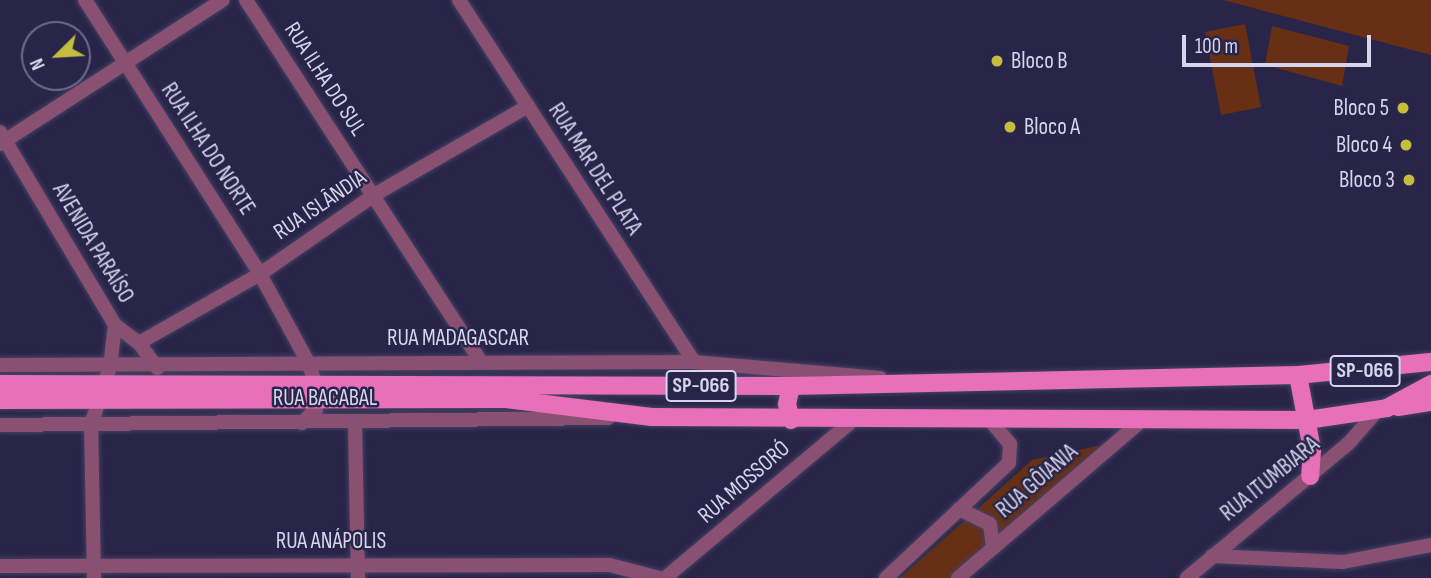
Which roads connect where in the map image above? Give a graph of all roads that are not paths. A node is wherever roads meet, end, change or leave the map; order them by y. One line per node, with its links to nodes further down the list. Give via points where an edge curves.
1 (85, 0): 5 (street, RUA ILHA DO NORTE)
2 (223, 0): 5 (street)
3 (246, 0): 8 (street, RUA ILHA DO SUL)
4 (459, 0): 6 (street, RUA MAR DEL PLATA)
5 (124, 61): 7 (street); 9 (street, RUA ILHA DO NORTE)
6 (527, 106): 8 (street, RUA ISLÂNDIA); 15 (street, RUA MAR DEL PLATA)
7 (2, 139): 10 (street, AVENIDA PARAÍSO)
8 (374, 195): 9 (street, RUA ISLÂNDIA); 13 (street, RUA ILHA DO SUL)
9 (260, 274): 11 (street, RUA ISLÂNDIA); 14 (street, RUA ILHA DO NORTE)
10 (115, 325): 11 (street, AVENIDA PARAÍSO); 25 (street)
11 (139, 343): 18 (street, AVENIDA PARAÍSO)
12 (1431, 353): 19 (main road)
13 (480, 360): 14 (street, RUA MADAGASCAR); 15 (street, RUA MADAGASCAR)
14 (308, 362): 18 (street, RUA MADAGASCAR); 26 (street, RUA ILHA DO NORTE)
15 (694, 362): 21 (street, RUA MADAGASCAR)
16 (1431, 362): 19 (main road, SP-066)
17 (0, 365): 25 (street, RUA MADAGASCAR)
18 (157, 368): 25 (street, RUA MADAGASCAR)
19 (1398, 368): 20 (main road, SP-066)
20 (1298, 376): 21 (main road, SP-066); 34 (main road)
21 (916, 382): 24 (main road, SP-066)
22 (0, 384): 25 (main road, SP-066)
23 (1431, 384): 29 (main road, SP-066)
24 (791, 386): 26 (main road, SP-066); 32 (main road)
25 (106, 387): 26 (main road, SP-066); 27 (main road, SP-066); 39 (street); 40 (street)
26 (316, 392): 30 (main road, SP-066, via 547,401); 36 (street, via 316,409)
27 (0, 400)
28 (1431, 402): 29 (main road)
29 (1382, 409): 34 (main road, SP-066); 41 (street, RUA ITUMBIARA)
30 (651, 417): 32 (main road, SP-066); 37 (street, RUA BACABAL)
31 (1144, 418): 34 (main road, SP-066); 35 (main road, SP-066); 44 (street, RUA GÔIANIA)
32 (791, 420): 33 (main road, SP-066)
33 (853, 420): 35 (main road, SP-066); 51 (street, RUA MOSSORÓ)
34 (1307, 420): 41 (main road)
35 (991, 421): 42 (street, RUA GÔIANIA, via 1010,443 1009,463)
36 (302, 423): 37 (street, RUA BACABAL); 40 (street, RUA BACABAL)
37 (355, 423): 48 (street)
38 (0, 425): 39 (street, RUA BACABAL)
39 (91, 425): 40 (street, RUA BACABAL); 47 (street)
40 (131, 425)
41 (1310, 476): 45 (street, RUA ITUMBIARA)
42 (959, 509): 44 (street, via 990,524); 52 (street, RUA GÔIANIA)
43 (1431, 545): 45 (street, via 1343,562)
44 (993, 548): 49 (street, RUA GÔIANIA)
45 (1212, 556): 53 (street, RUA ITUMBIARA)
46 (0, 566): 47 (street, RUA ANÁPOLIS)
47 (94, 571): 48 (street, RUA ANÁPOLIS)
48 (358, 571): 50 (street, RUA ANÁPOLIS, via 610,565 630,566)
49 (965, 576)
50 (659, 578)
51 (665, 578)
52 (886, 578)
53 (1187, 578)

